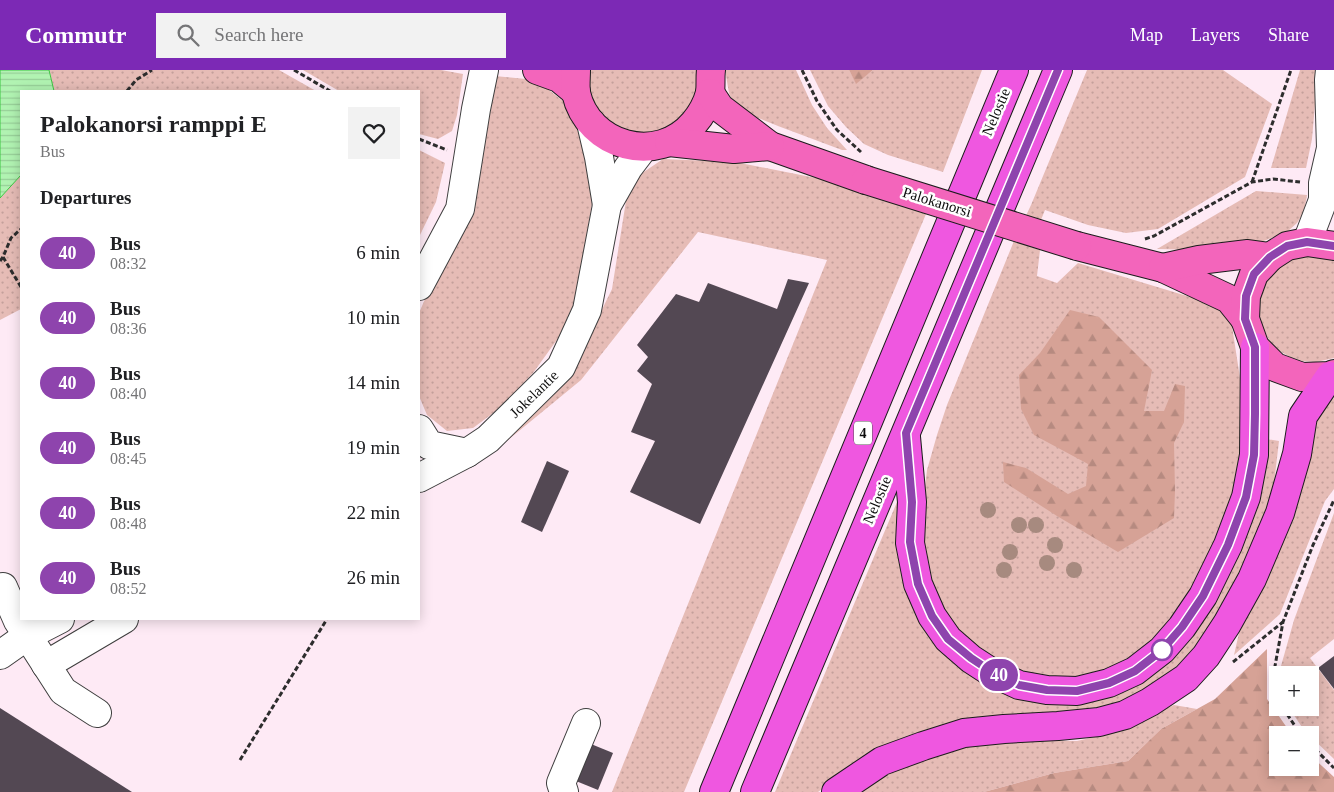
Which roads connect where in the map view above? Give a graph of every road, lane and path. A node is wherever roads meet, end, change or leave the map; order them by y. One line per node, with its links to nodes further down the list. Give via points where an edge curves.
1 (152, 70): 12 (path)
2 (294, 70): 13 (path)
3 (484, 70): 32 (street, via 460,209)
4 (537, 70): 10 (main road)
5 (802, 70): 20 (path, via 816,101 837,130 860,151)
6 (1058, 70): 37 (highway, Nelostie)
7 (1291, 70): 21 (path)
8 (1330, 70): 18 (street)
9 (1013, 71): 58 (highway, Nelostie / 4)
10 (576, 81): 14 (main road, via 582,108)
11 (710, 82): 16 (main road, via 702,114 688,131); 17 (main road, Palokanorsi, via 720,108)
12 (128, 90)
13 (328, 90)
14 (591, 122): 16 (main road, Palokanorsi, via 606,136 624,145); 23 (street, Jokelantie)
15 (420, 138): 19 (path)
16 (656, 145): 17 (main road, Palokanorsi, via 734,149); 23 (street, Jokelantie, via 628,168)
17 (770, 146): 20 (main road, Palokanorsi)
18 (1332, 152): 26 (street, via 1323,200)
19 (455, 153)
20 (866, 167): 31 (main road, Palokanorsi, bridge, via 1077,246)
21 (1252, 182): 22 (path, via 1272,179); 25 (path)
22 (1302, 182)
23 (607, 205): 39 (street, Jokelantie, via 587,310 561,367 488,439)
24 (20, 230): 29 (path, via 11,238)
25 (1140, 241)
26 (1307, 242): 27 (main road); 28 (main road, via 1287,246)
27 (1334, 246)
28 (1270, 257): 31 (main road, Palokanorsi, via 1248,254); 34 (main road, via 1254,274 1246,296)
29 (3, 258): 30 (path); 33 (path)
30 (0, 261)
31 (1163, 268): 34 (main road, Palokanorsi, via 1229,299)
32 (420, 284)
33 (20, 285)
34 (1245, 319): 35 (main road)
35 (1255, 347): 36 (main road, via 1275,367 1302,377); 37 (highway, via 1254,455 1246,497 1228,545 1203,596 1162,650 1135,671 1109,683 1077,691 1019,685 992,672 948,639 932,616 918,584 910,542 912,502)
36 (1332, 375): 60 (highway, via 1303,416 1297,454 1280,513 1252,579 1212,648 1186,678 1125,715 1099,722 964,733 923,746 882,761)
37 (906, 433): 59 (highway, Nelostie)
38 (422, 441): 39 (street)
39 (467, 453): 40 (street, Jokelantie)
40 (420, 477)
41 (1334, 500): 46 (path)
42 (2, 587): 47 (street)
43 (58, 620): 47 (street)
44 (122, 620): 49 (street)
45 (326, 620): 55 (path)
46 (1283, 622): 50 (path); 51 (path)
47 (28, 636): 48 (street); 49 (street)
48 (0, 655)
49 (46, 665): 52 (street, via 63,691)
50 (1229, 665)
51 (1274, 666)
52 (97, 713)
53 (586, 723): 57 (street, via 561,784)
54 (1319, 753): 56 (path)
55 (240, 760)
56 (1334, 768)
57 (564, 792)
58 (714, 792)
59 (756, 792)
60 (836, 792)

